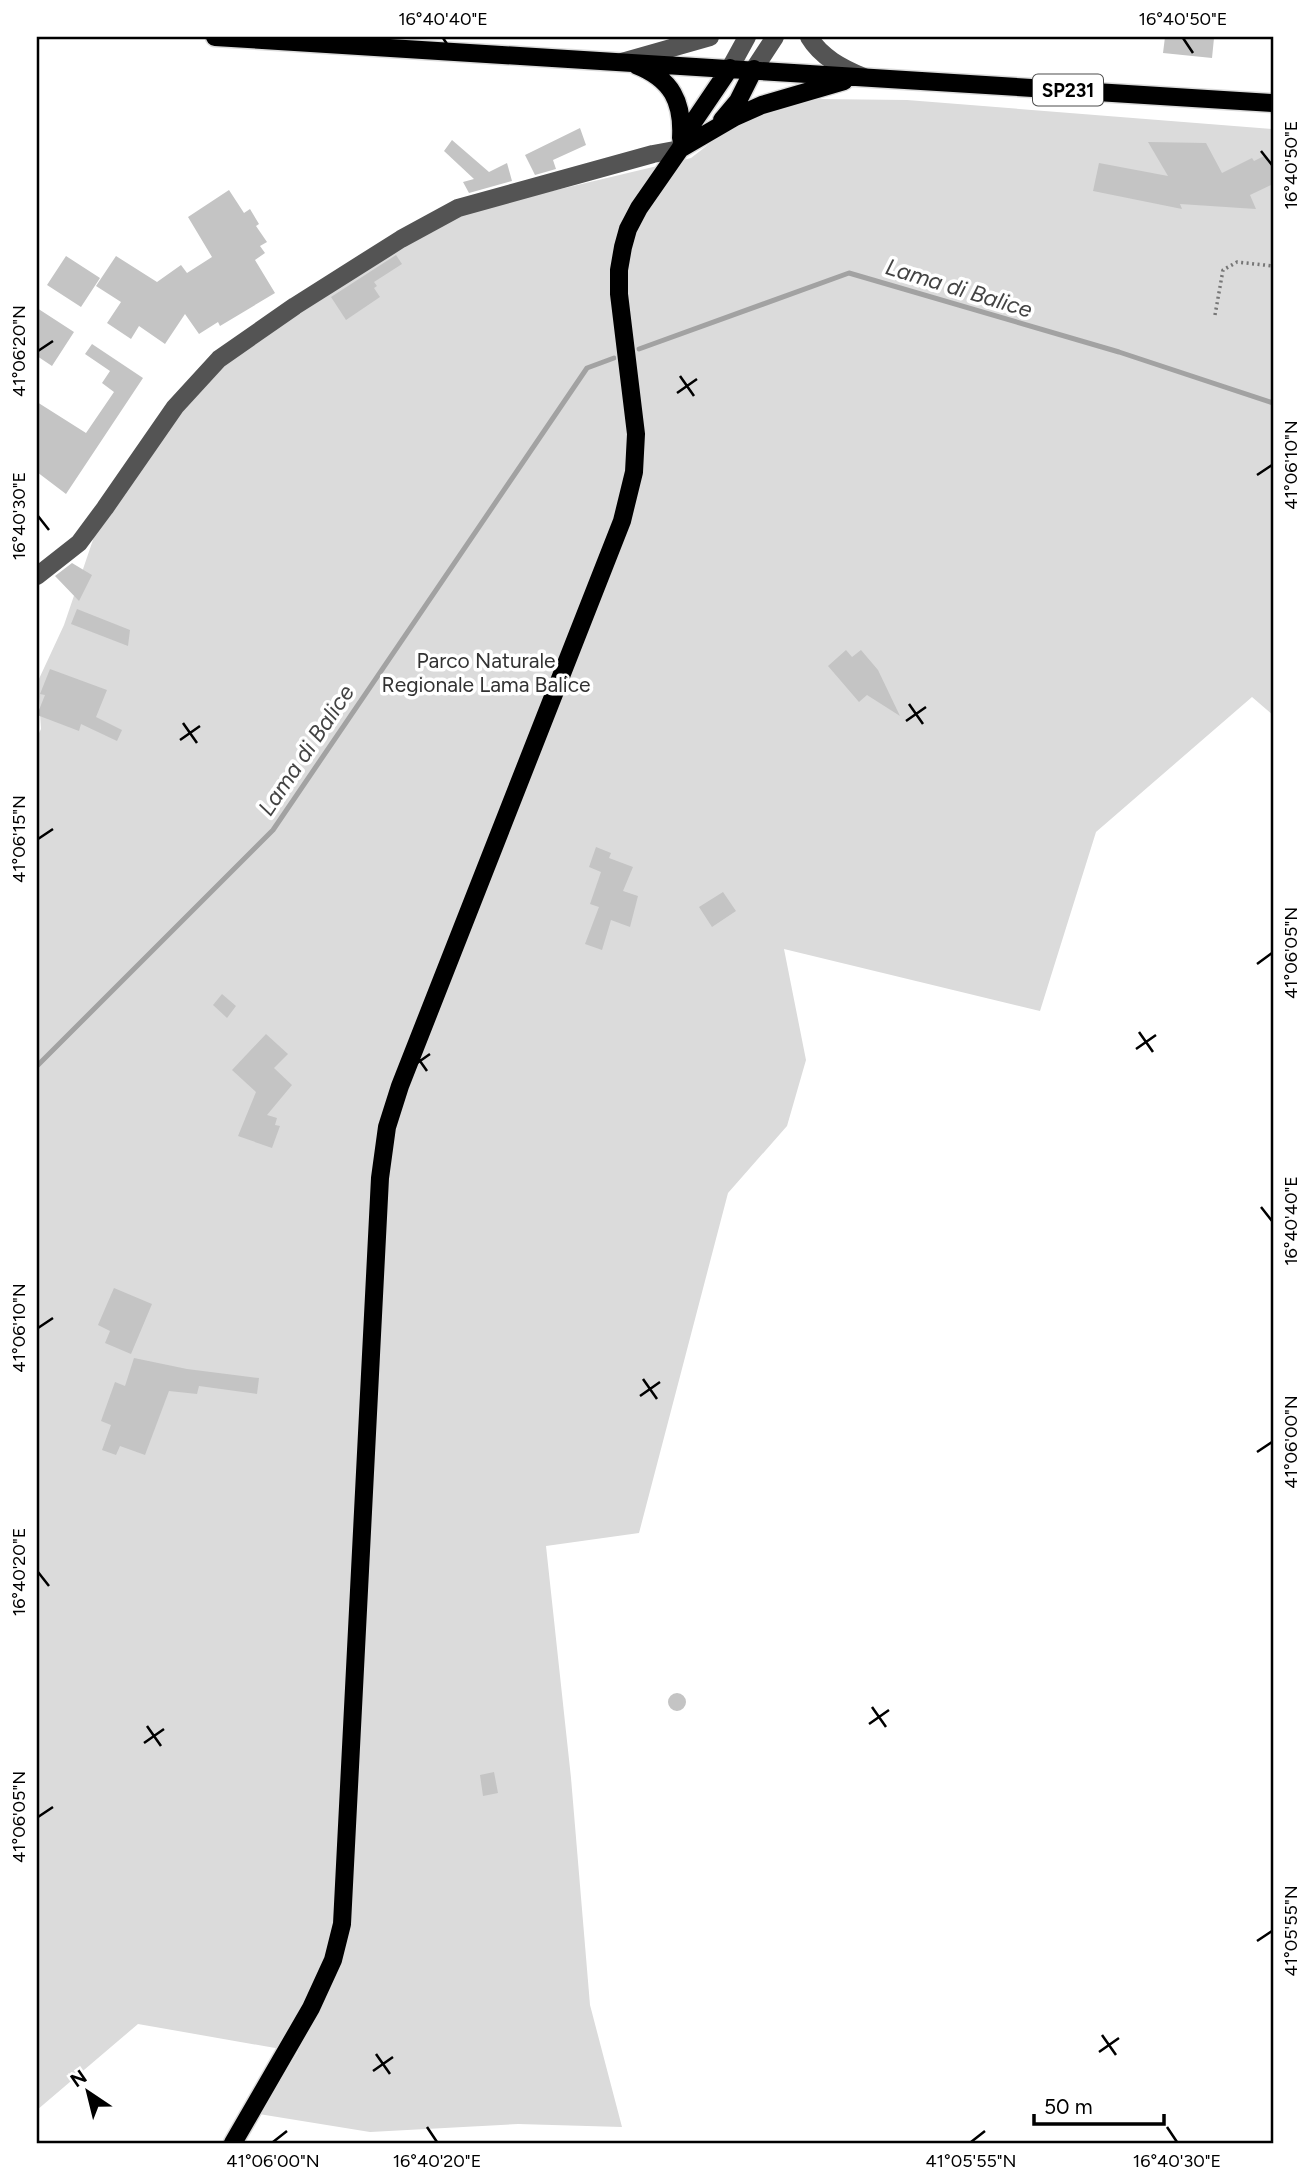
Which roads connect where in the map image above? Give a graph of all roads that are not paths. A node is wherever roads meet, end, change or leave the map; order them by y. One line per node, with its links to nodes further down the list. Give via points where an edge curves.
1 (215, 37): 6 (main road, SP231)
2 (710, 37): 6 (street)
3 (747, 37): 7 (street)
4 (775, 37): 8 (street)
5 (809, 37): 9 (street, via 830,59)
6 (622, 62): 7 (main road, SP231); 12 (main road, via 649,71 674,96 681,112)
7 (730, 68): 8 (main road, SP231); 12 (main road)
8 (754, 69): 9 (main road, SP231); 11 (main road, via 734,107)
9 (864, 77): 10 (main road, SP231); 11 (main road, via 768,102)
10 (1273, 103)
11 (712, 130): 12 (main road)
12 (680, 149): 13 (street, via 458,208 295,306 219,359 175,407 79,542); 14 (main road, via 633,218 620,263 619,301 636,435 634,472 622,521 387,1127 371,1322 342,1924 333,1960 312,2008)
13 (37, 576)
14 (233, 2143)

